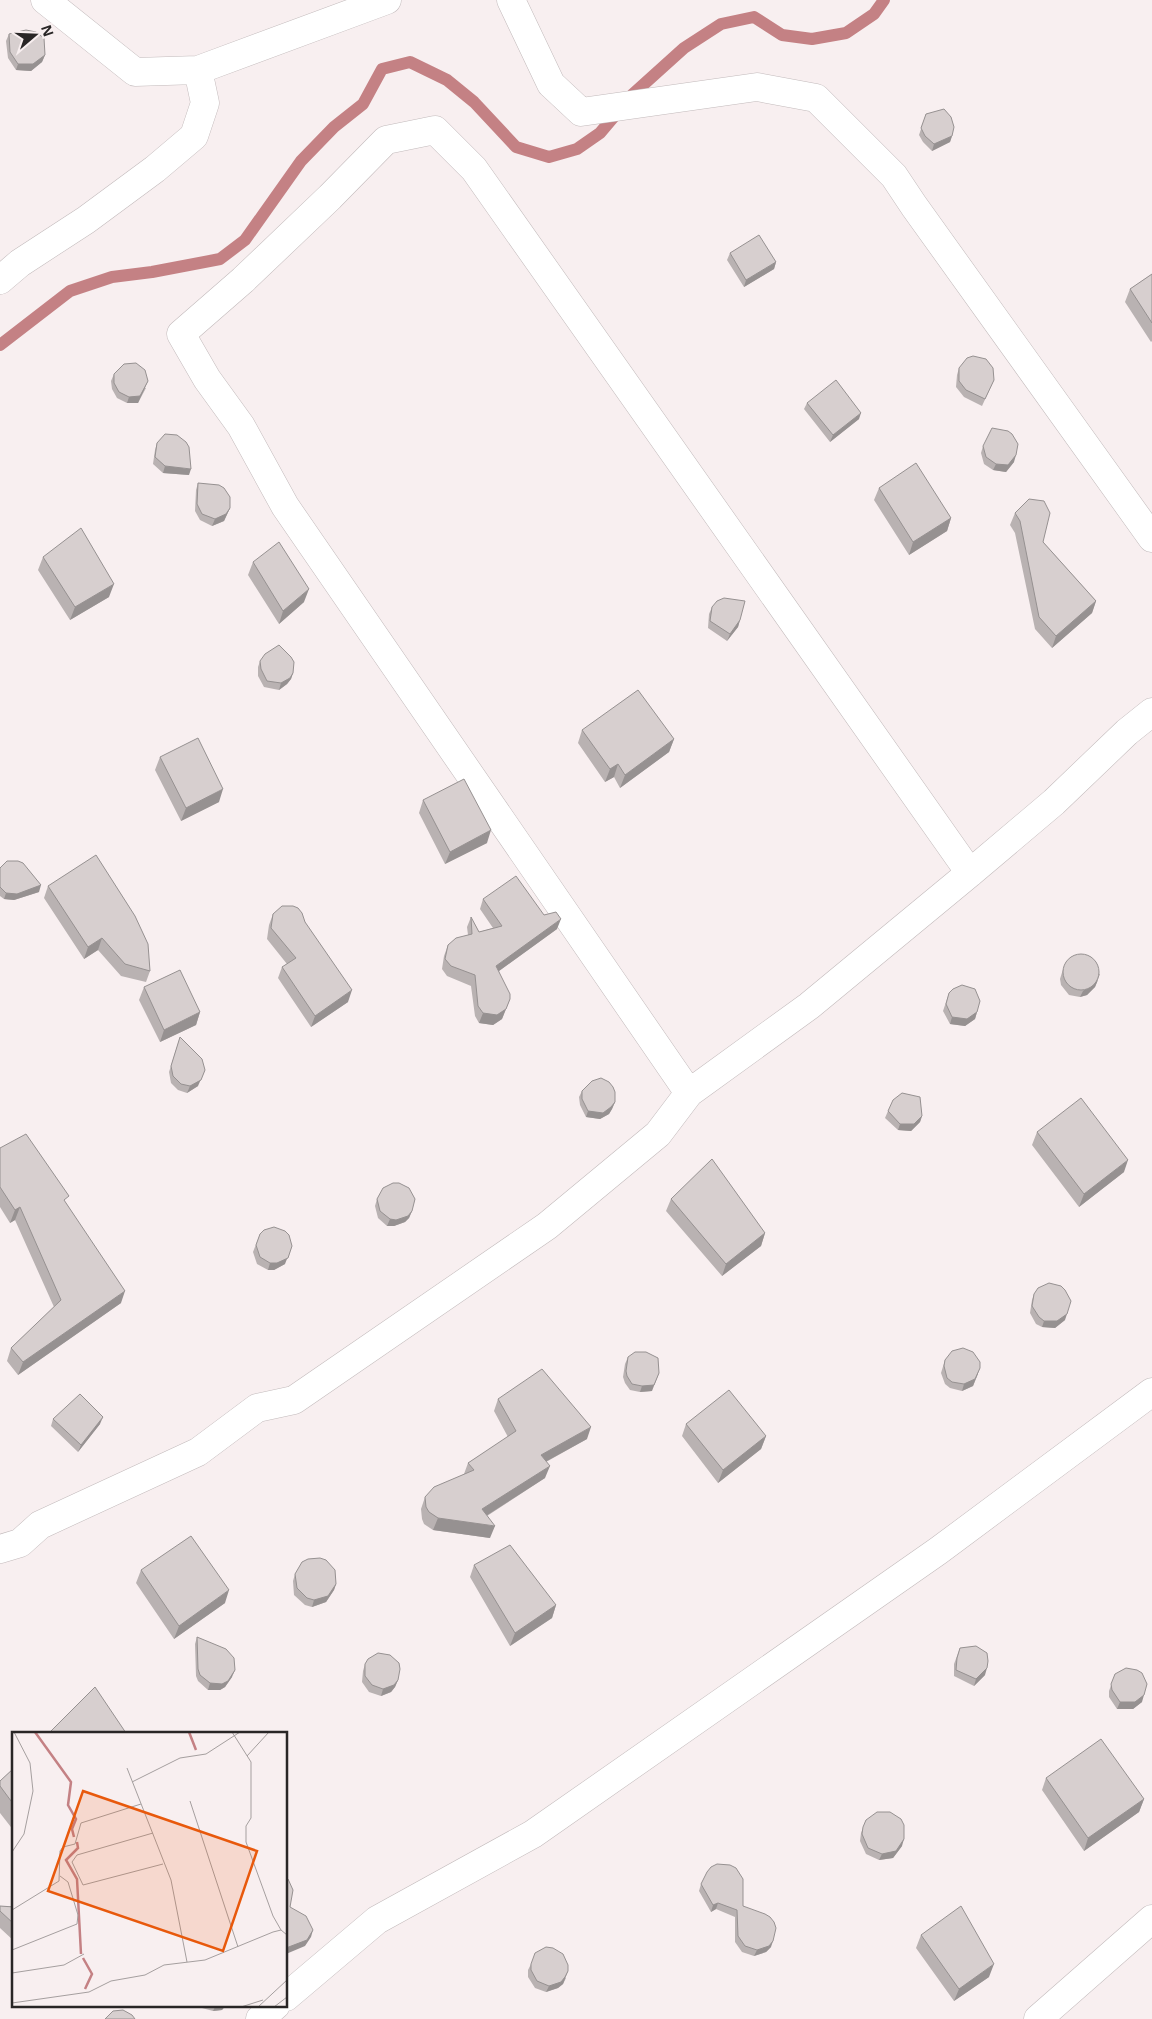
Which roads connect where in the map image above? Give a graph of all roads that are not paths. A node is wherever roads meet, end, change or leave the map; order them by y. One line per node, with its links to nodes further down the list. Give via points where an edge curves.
1 (45, 0): 4 (street, via 135,72)
2 (387, 0): 4 (street)
3 (511, 0): 6 (street, via 551,84 581,112 757,87 816,98 894,176)
4 (198, 70): 5 (street, via 205,102 194,136 155,169)
5 (0, 280)
6 (1152, 538)
7 (1152, 712): 8 (street)
8 (970, 874): 9 (street, via 808,1006); 9 (street, via 474,169 435,130 386,140 316,211 181,334 207,379 241,426 285,506)
9 (689, 1093): 11 (street, via 658,1134 547,1226 294,1400 257,1408 198,1452 40,1525 20,1543)
10 (1152, 1392): 13 (street, via 938,1551 533,1834 377,1920)
11 (0, 1549)
12 (1152, 1919): 16 (street)
13 (288, 1995)
14 (275, 2006): 15 (street)
15 (260, 2019)
16 (1038, 2019)

